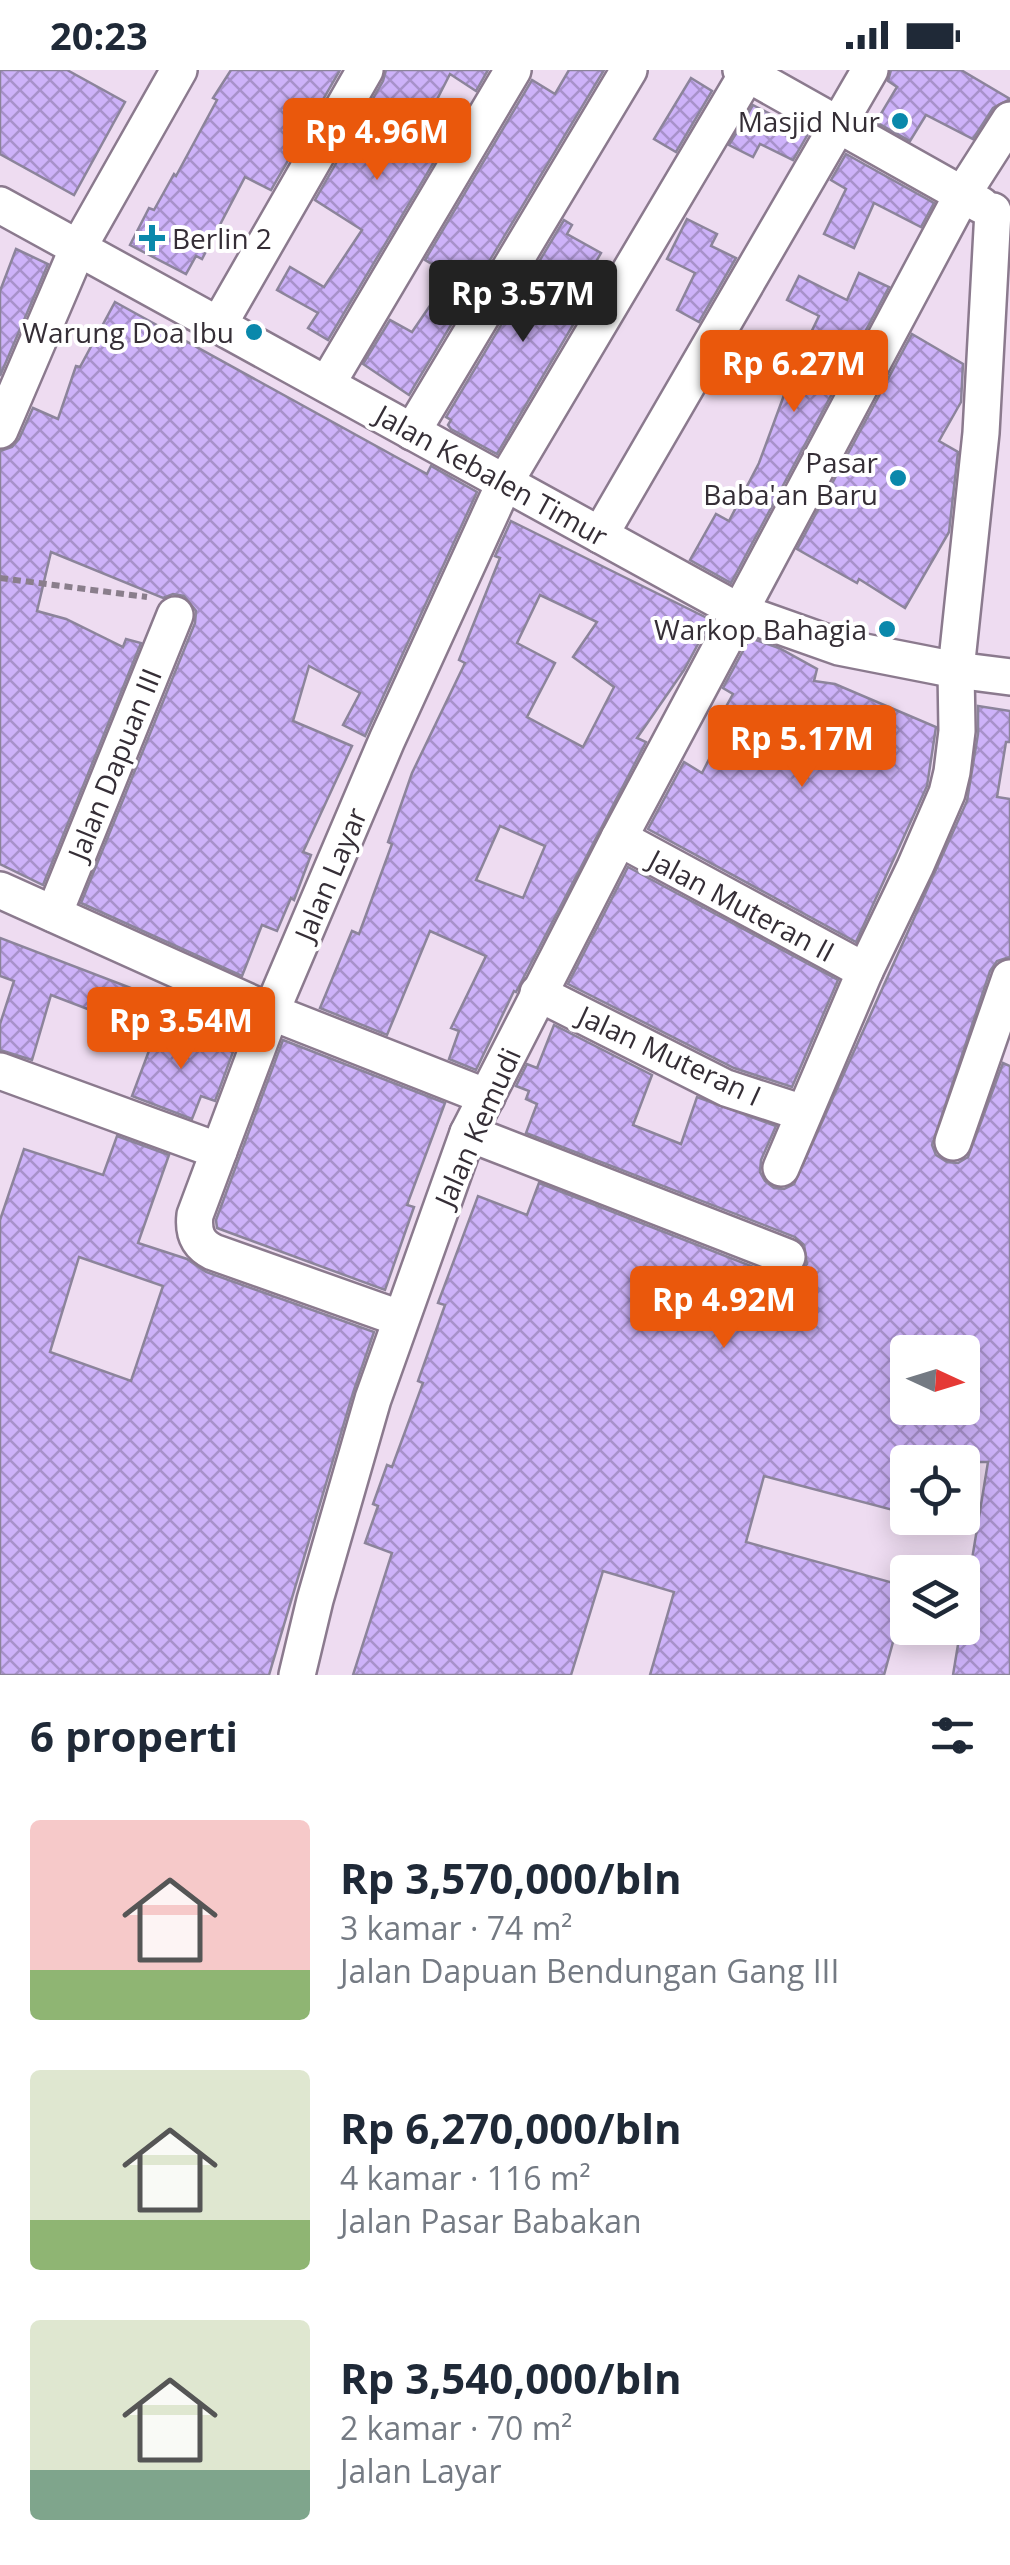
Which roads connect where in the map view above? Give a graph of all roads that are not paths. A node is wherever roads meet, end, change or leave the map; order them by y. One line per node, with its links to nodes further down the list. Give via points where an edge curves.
1 (180, 70): 11 (street)
2 (365, 70): 12 (street)
3 (513, 70): 13 (street)
4 (628, 70): 15 (street)
5 (870, 70): 8 (street)
6 (744, 72): 8 (street); 16 (street, Jalan Layar)
7 (1010, 120): 10 (street, Jalan Kemudi)
8 (838, 126): 10 (street); 17 (street)
9 (0, 205): 11 (street, Jalan Kebalen Timur)
10 (988, 206): 19 (street, Jalan Kemudi); 20 (street, Jalan Muteran II, via 981,433)
11 (78, 250): 12 (street, Jalan Kebalen Timur); 14 (street)
12 (218, 326): 13 (street, Jalan Kebalen Timur)
13 (327, 384): 15 (street, Jalan Kebalen Timur)
14 (0, 430)
15 (412, 432): 16 (street, Jalan Kebalen Timur)
16 (505, 482): 17 (street, Jalan Kebalen Timur); 28 (street, Jalan Layar)
17 (600, 535): 19 (street, Jalan Kebalen Timur)
18 (165, 607): 24 (street, Jalan Dapuan III)
19 (740, 612): 20 (street, Jalan Kebalen Timur, via 839,647); 22 (street, Jalan Kemudi)
20 (956, 670): 21 (street, Jalan Kebalen Timur); 25 (street, Jalan Muteran II, via 957,731 947,792)
21 (1010, 677)
22 (619, 838): 25 (street, Jalan Muteran II); 27 (street, Jalan Kemudi)
23 (0, 890): 24 (street)
24 (54, 914): 28 (street)
25 (865, 972): 31 (street, Jalan Muteran II)
26 (1010, 978): 33 (street)
27 (538, 993): 30 (street, Jalan Kemudi); 31 (street, Jalan Muteran I, via 726,1088)
28 (272, 1012): 30 (street); 34 (street, Jalan Layar)
29 (0, 1071): 34 (street)
30 (487, 1097): 32 (street, Jalan Kemudi)
31 (803, 1113): 35 (street, Jalan Muteran II)
32 (468, 1133): 36 (street); 37 (street, Jalan Kemudi)
33 (953, 1142)
34 (218, 1151): 37 (street, Jalan Layar, via 195,1214 193,1229 205,1248)
35 (781, 1168)
36 (787, 1256)
37 (399, 1318): 38 (street, Jalan Kemudi)
38 (298, 1675)

